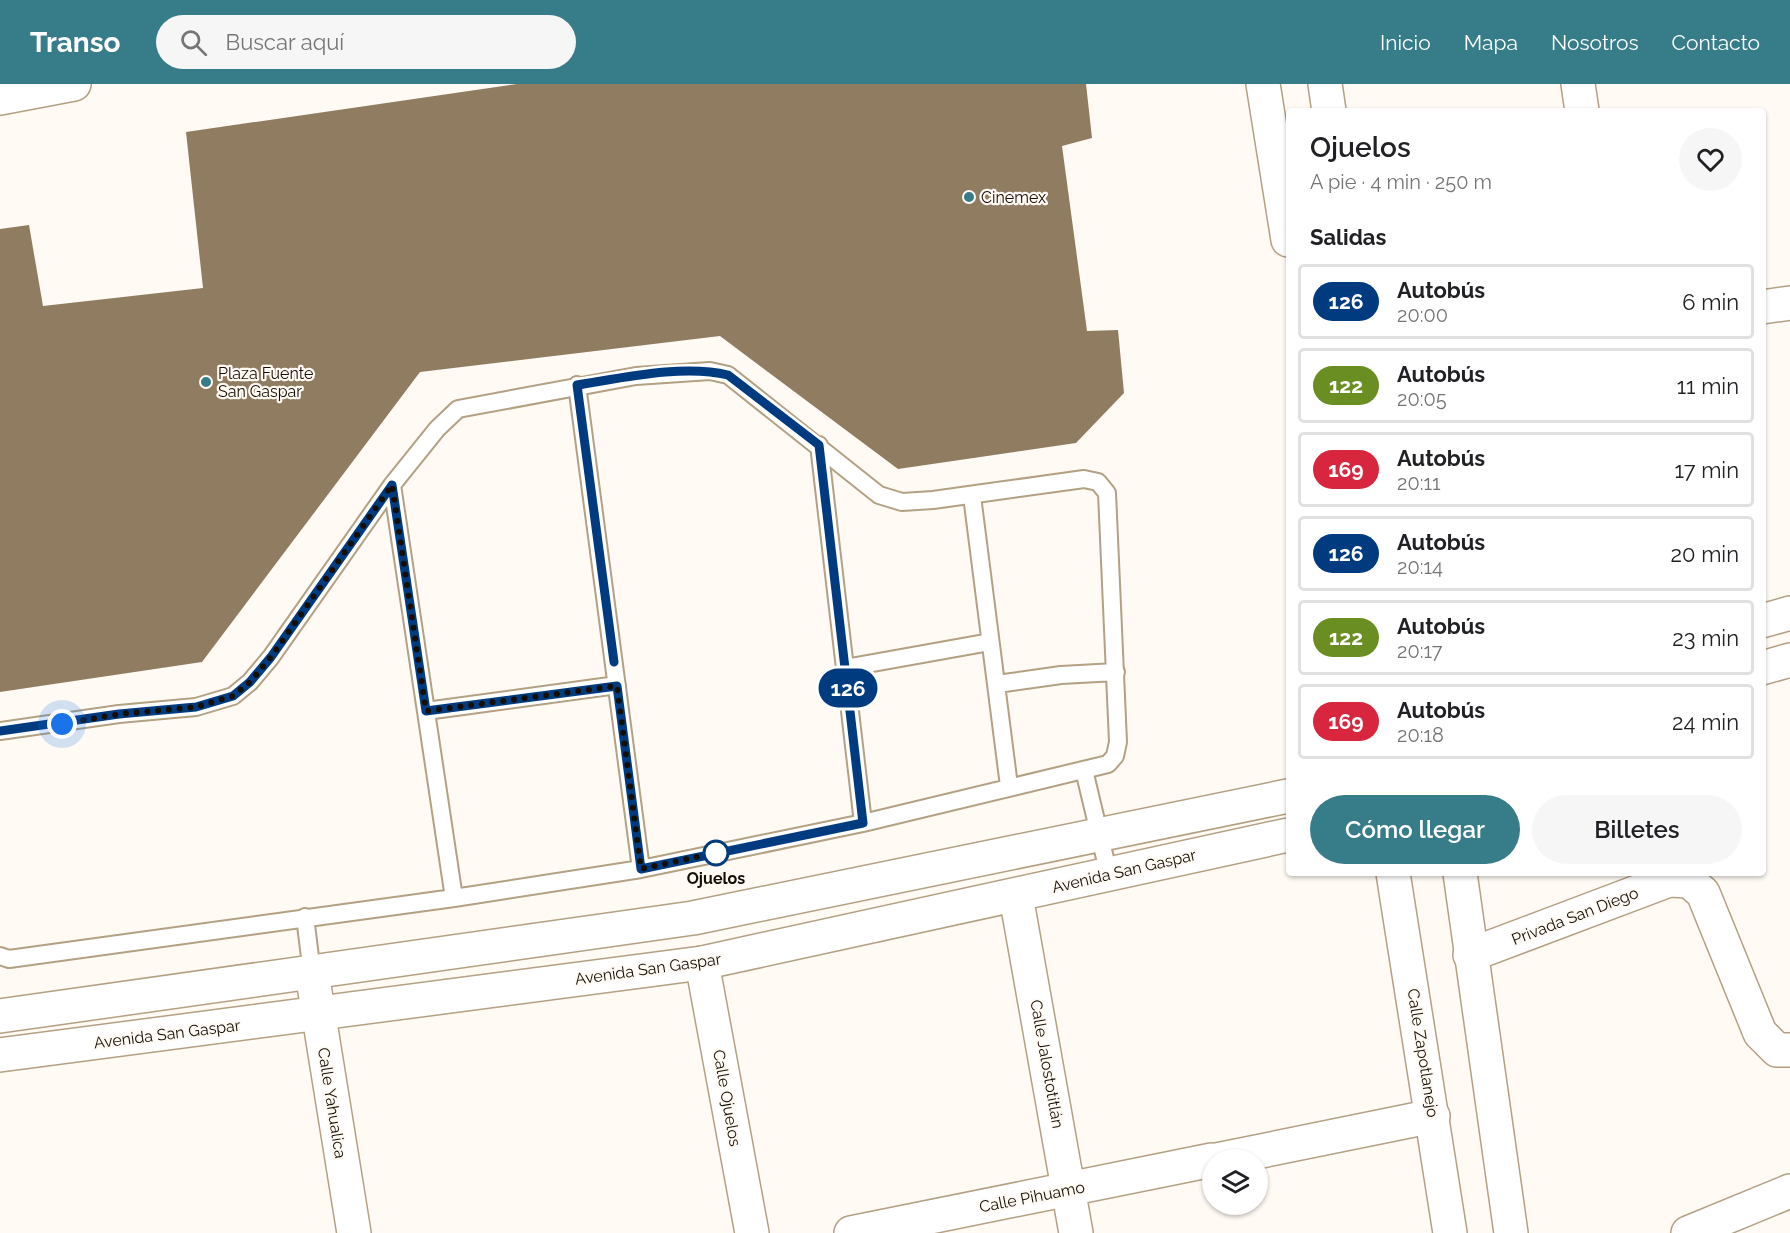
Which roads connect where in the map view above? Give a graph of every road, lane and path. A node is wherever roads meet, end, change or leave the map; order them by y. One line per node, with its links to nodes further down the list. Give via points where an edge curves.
1 (74, 84): 5 (street)
2 (1263, 84): 8 (street)
3 (1325, 84): 6 (street)
4 (1578, 84): 7 (street)
5 (0, 98)
6 (1329, 108)
7 (1582, 108)
8 (1286, 228)
9 (1790, 303): 10 (street)
10 (1766, 306)
11 (577, 385): 12 (lane, via 710,370 728,375); 13 (lane, via 458,409); 23 (lane)
12 (819, 445): 14 (lane, via 879,495 903,502); 20 (lane)
13 (392, 485): 24 (lane); 25 (lane, via 271,657 233,696 196,707)
14 (972, 495): 17 (lane); 21 (lane, via 1084,479 1098,482 1107,493)
15 (1790, 613): 16 (street)
16 (1766, 620)
17 (990, 642): 20 (lane); 22 (lane)
18 (1790, 660): 19 (street)
19 (1766, 667)
20 (845, 668): 29 (lane)
21 (1116, 672): 22 (lane); 26 (lane, via 1115,756 1108,764)
22 (997, 684): 27 (lane)
23 (617, 686): 24 (lane); 32 (lane)
24 (426, 711): 37 (lane)
25 (0, 731)
26 (1084, 770): 27 (lane); 30 (lane)
27 (1008, 786): 29 (lane)
28 (1286, 796): 30 (street)
29 (863, 823): 32 (lane)
30 (1099, 835): 33 (lane); 42 (street, via 693,918)
31 (1286, 835): 33 (street, Avenida San Gaspar)
32 (641, 869): 37 (lane)
33 (1109, 875): 36 (street, Avenida San Gaspar)
34 (1393, 876): 47 (street, Calle Zapotlanejo)
35 (1460, 876): 39 (street)
36 (1016, 896): 41 (street, Avenida San Gaspar); 50 (street, Calle Jalostotitlán)
37 (454, 898): 38 (lane)
38 (305, 917): 40 (lane, via 9,959); 42 (lane)
39 (1470, 955): 45 (street, Privada San Diego, via 1669,880 1689,881 1703,893 1760,1033 1777,1050); 57 (street)
40 (0, 956)
41 (702, 963): 43 (street, Avenida San Gaspar); 53 (street, Calle Ojuelos)
42 (312, 973): 43 (street, Calle Yahualica); 44 (street)
43 (318, 1014): 46 (street, Avenida San Gaspar); 52 (street, Calle Yahualica)
44 (0, 1016)
45 (1790, 1050)
46 (0, 1055)
47 (1433, 1116): 48 (street); 56 (street, Calle Zapotlanejo)
48 (1268, 1150)
49 (1202, 1162): 50 (street, Calle Pihuamo)
50 (1070, 1189): 54 (street, Calle Pihuamo); 55 (street, Calle Jalostotitlán)
51 (1790, 1191): 58 (street)
52 (354, 1233)
53 (752, 1233)
54 (851, 1233)
55 (1076, 1233)
56 (1450, 1233)
57 (1511, 1233)
58 (1688, 1233)

